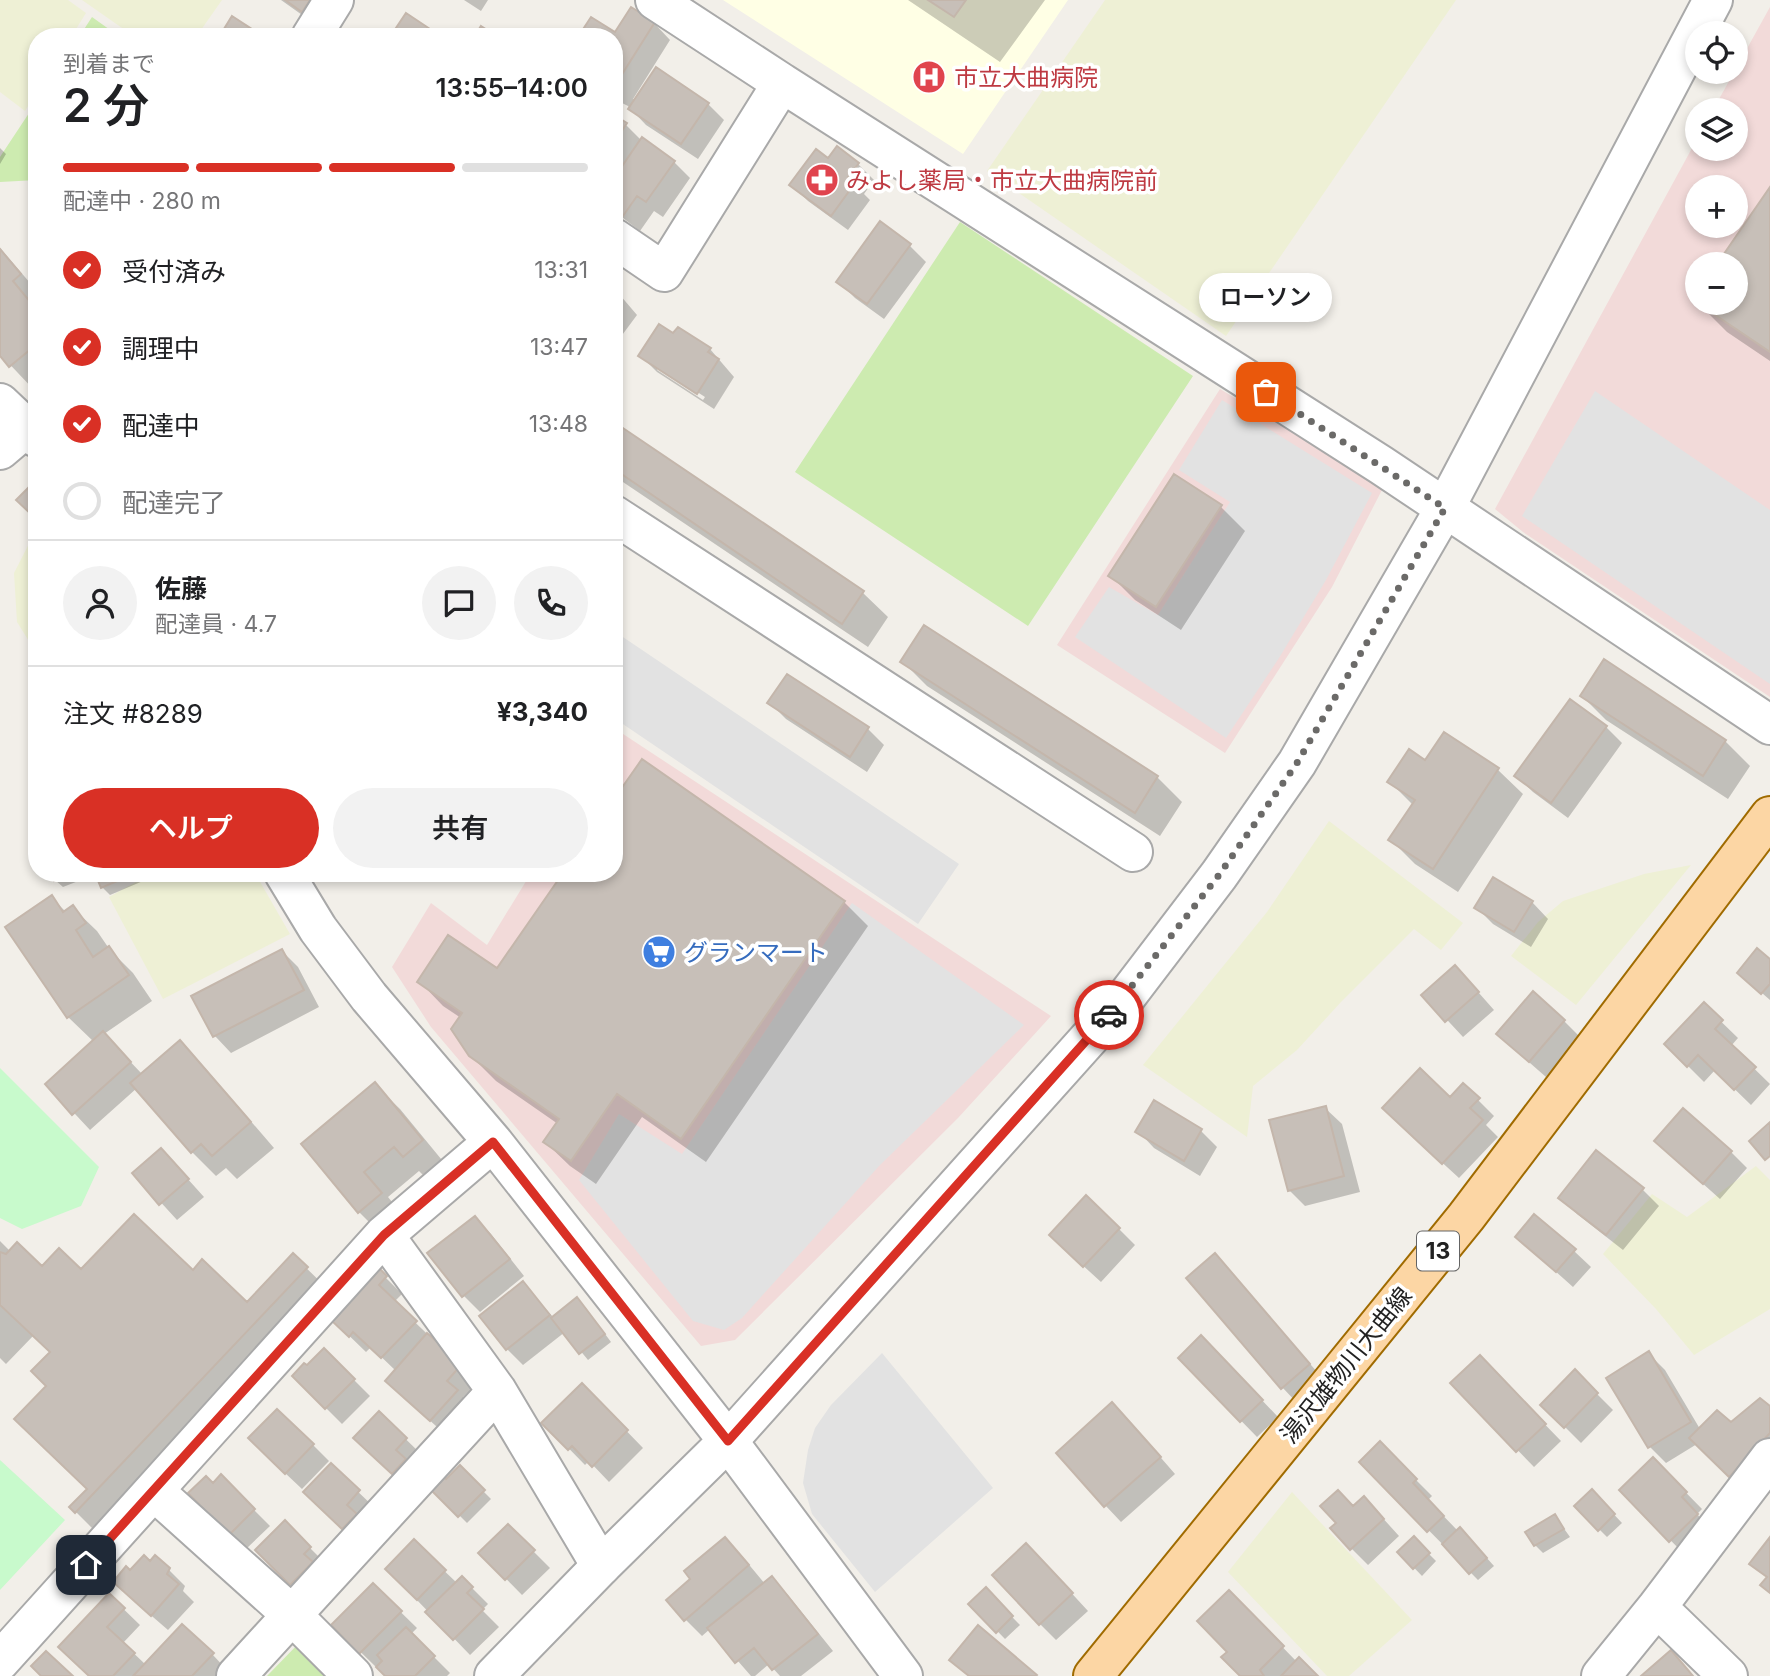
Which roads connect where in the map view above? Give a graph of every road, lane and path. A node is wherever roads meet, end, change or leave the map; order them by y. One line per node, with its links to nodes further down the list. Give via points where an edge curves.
1 (334, 0): 4 (street)
2 (655, 0): 5 (street)
3 (1710, 1): 7 (street)
4 (317, 28)
5 (782, 83): 6 (street, via 664,272); 7 (street)
6 (623, 245)
7 (1445, 508): 9 (street); 16 (street, via 1297,763 1143,975)
8 (623, 521): 11 (street)
9 (1770, 725)
10 (1770, 816): 27 (main road, 湯沢雄物川大曲線 / 13, via 1466,1217)
11 (1133, 852)
12 (289, 882): 13 (street, via 369,998)
13 (493, 1142): 14 (street); 16 (street)
14 (384, 1235): 15 (street); 18 (street)
15 (497, 1391): 19 (street); 21 (street)
16 (728, 1441): 19 (street); 26 (street)
17 (1770, 1458): 20 (street)
18 (153, 1491): 21 (street); 22 (street)
19 (601, 1566): 25 (street)
20 (1657, 1607): 28 (street); 29 (street)
21 (292, 1615): 23 (street); 24 (street)
22 (1, 1658)
23 (236, 1676)
24 (353, 1676)
25 (494, 1676)
26 (903, 1676)
27 (1093, 1676)
28 (1601, 1676)
29 (1728, 1676)

